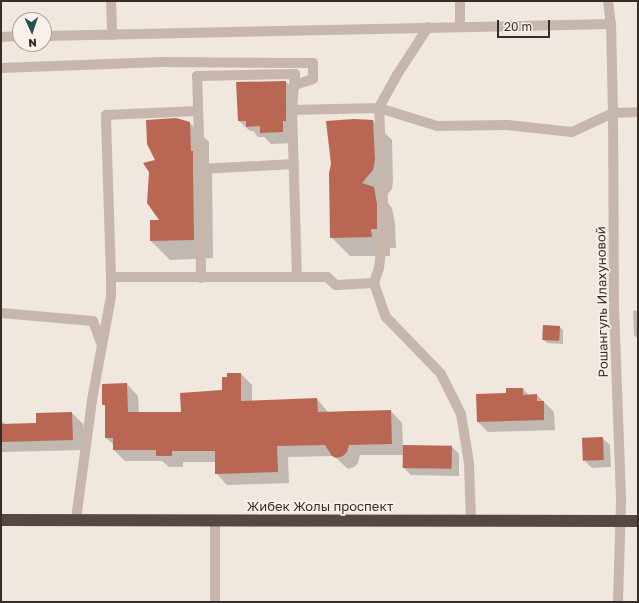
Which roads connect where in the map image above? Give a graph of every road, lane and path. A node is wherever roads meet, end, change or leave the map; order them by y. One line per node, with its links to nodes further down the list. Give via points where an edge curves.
1 (111, 1): 7 (street)
2 (460, 1): 5 (street)
3 (608, 1): 4 (street, Рошангуль Илахуновой)
4 (611, 24): 5 (street); 17 (street, Рошангуль Илахуновой)
5 (460, 26): 6 (street)
6 (428, 27): 7 (street); 13 (street)
7 (112, 35): 9 (street)
8 (12, 36): 10 (street)
9 (52, 36)
10 (1, 37)
11 (1, 68): 12 (street, via 162,62 313,63 313,79)
12 (294, 85): 14 (street); 15 (street, via 295,74 197,76)
13 (379, 108): 14 (street); 17 (street, via 436,126 507,126 572,132); 23 (street, via 384,226 379,268)
14 (292, 110): 18 (street)
15 (198, 111): 19 (street); 21 (street, via 106,115)
16 (638, 112): 17 (street)
17 (613, 113): 30 (street, Рошангуль Илахуновой)
18 (294, 164): 19 (street); 20 (street)
19 (200, 169): 22 (street)
20 (297, 276): 22 (street); 23 (street, via 328,277 336,284)
21 (111, 277): 22 (street); 25 (street, via 111,296)
22 (201, 278)
23 (374, 283): 29 (street, via 386,317 441,374 461,414 469,463)
24 (1, 313): 25 (street, via 93,321)
25 (102, 346): 27 (street)
26 (1, 520): 27 (highway, Жибек Жолы проспект)
27 (76, 520): 28 (highway, Жибек Жолы проспект)
28 (216, 520): 29 (highway, Жибек Жолы проспект); 32 (street)
29 (471, 521): 30 (highway, Жибек Жолы проспект)
30 (619, 521): 31 (highway, Жибек Жолы проспект); 33 (street, Рошангуль Илахуновой)
31 (638, 521)
32 (215, 602)
33 (618, 602)

